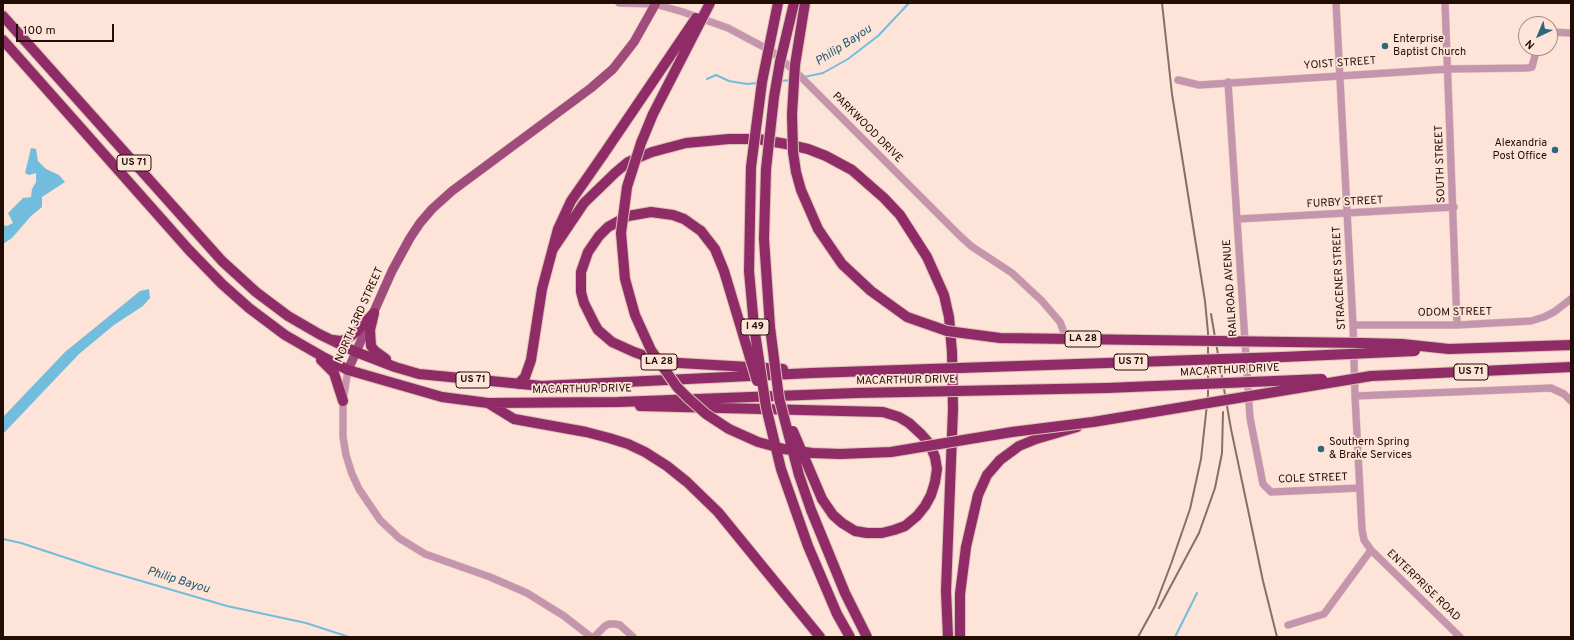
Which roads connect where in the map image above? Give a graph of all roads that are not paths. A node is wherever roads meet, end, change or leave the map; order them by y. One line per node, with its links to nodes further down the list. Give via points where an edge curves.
1 (619, 3): 2 (street, PARKWOOD DRIVE)
2 (656, 3): 24 (main road, NORTH 3RD STREET, via 625,56 610,72 460,185 432,210 410,238); 28 (street, PARKWOOD DRIVE, via 728,28 773,52 959,235 1012,273 1042,301 1060,322)
3 (706, 3): 22 (highway, bridge, via 571,201 558,229)
4 (710, 3): 46 (highway, LA 28, bridge, via 653,114 641,143 627,187 621,233 625,279 644,338 688,398 729,429 758,442 812,453 891,452 1012,432)
5 (778, 3): 45 (highway, I 49, bridge, via 762,82 751,167 749,271)
6 (794, 3): 40 (highway, I 49, bridge, via 780,62 771,117 764,216 770,327)
7 (805, 3): 31 (highway, LA 28, bridge, via 795,65 792,114 796,172 818,229 842,264 871,291 907,317 947,332 1000,338 1368,343)
8 (1336, 3): 16 (street, STRACENER STREET)
9 (1445, 3): 15 (street, SOUTH STREET)
10 (3, 16): 29 (highway, MACARTHUR DRIVE / US 71, via 232,272 288,316)
11 (1558, 32): 12 (street)
12 (1571, 33)
13 (3, 40): 25 (highway, MACARTHUR DRIVE / US 71, via 201,263 233,294)
14 (1534, 56): 15 (street, YOIST STREET, via 1532,67 1527,68)
15 (1449, 68): 16 (street, YOIST STREET); 19 (street, SOUTH STREET)
16 (1339, 75): 18 (street, YOIST STREET); 20 (street, STRACENER STREET)
17 (1178, 80): 18 (street, YOIST STREET, via 1199,85)
18 (1228, 82): 21 (street, RAILROAD AVENUE)
19 (1454, 207): 20 (street, FURBY STREET); 27 (street, SOUTH STREET)
20 (1348, 214): 21 (street, FURBY STREET); 26 (street, STRACENER STREET)
21 (1238, 219): 48 (street, RAILROAD AVENUE, via 1250,418 1263,484)
22 (553, 249): 38 (highway, via 542,289 531,360 525,377); 56 (highway, via 584,202 628,162 668,147 704,141 758,140 808,150 852,170 884,198 900,215 927,257 944,295 949,317 953,409 946,591)
23 (1571, 299): 27 (street, ODOM STREET, via 1554,312 1531,321)
24 (374, 313): 29 (highway, via 347,339 341,341); 32 (main road, NORTH 3RD STREET); 36 (highway, via 371,346 381,357)
25 (270, 324): 34 (highway, MACARTHUR DRIVE / US 71, via 306,348); 41 (highway, via 329,367 337,379)
26 (1353, 325): 27 (street, ODOM STREET); 39 (street, STRACENER STREET)
27 (1457, 325)
28 (1063, 330)
29 (327, 338): 32 (highway, MACARTHUR DRIVE / US 71)
30 (1571, 345): 31 (highway, MACARTHUR DRIVE / US 71)
31 (1449, 349): 35 (highway, MACARTHUR DRIVE / US 71, bridge)
32 (356, 352): 34 (main road, NORTH 3RD STREET); 36 (highway, MACARTHUR DRIVE / US 71)
33 (1571, 368): 37 (highway, MACARTHUR DRIVE / US 71)
34 (348, 370): 41 (street, NORTH 3RD STREET); 44 (highway, MACARTHUR DRIVE / US 71, via 442,397)
35 (812, 373): 38 (highway, MACARTHUR DRIVE / US 71, via 542,386); 45 (highway, bridge, via 792,369 662,362 612,342 598,330 584,303 581,283 588,252 599,236 617,221 638,213 651,212 684,219 700,231 715,249 724,271 751,364)
36 (419, 374): 38 (highway, MACARTHUR DRIVE / US 71)
37 (1371, 376): 43 (highway, MACARTHUR DRIVE / US 71, bridge, via 1122,387); 46 (highway, LA 28, bridge)
38 (518, 384)
39 (1355, 396): 42 (street, via 1551,388 1564,394); 47 (street, STRACENER STREET)
40 (779, 398): 43 (highway, bridge, via 822,499 842,523 855,531 882,533 905,526 925,506 935,482 935,457 929,443 921,434 899,417 883,412 644,407); 55 (highway, I 49, bridge, via 811,510)
41 (343, 401): 51 (street, NORTH 3RD STREET, via 343,437 352,474 368,505 388,529 409,546 425,554 490,577 533,596)
42 (1571, 401)
43 (618, 402): 44 (highway, MACARTHUR DRIVE / US 71)
44 (488, 403): 53 (highway, via 514,419 609,438 645,452 667,466 718,512)
45 (766, 407): 54 (highway, I 49, bridge, via 778,457 797,517 822,580)
46 (1093, 422): 57 (highway, bridge, via 1019,446 1000,460 987,475 978,495 966,547 960,594)
47 (1360, 488): 48 (street, COLE STREET, via 1271,492); 49 (street, STRACENER STREET, via 1362,530 1364,540)
48 (1268, 489)
49 (1371, 550): 50 (street, via 1324,614); 58 (street, ENTERPRISE ROAD)
50 (1288, 625)
51 (592, 637): 52 (street, via 605,626 615,624 620,625)
52 (633, 637)
53 (820, 637)
54 (850, 637)
55 (867, 637)
56 (948, 637)
57 (960, 637)
58 (1460, 637)

